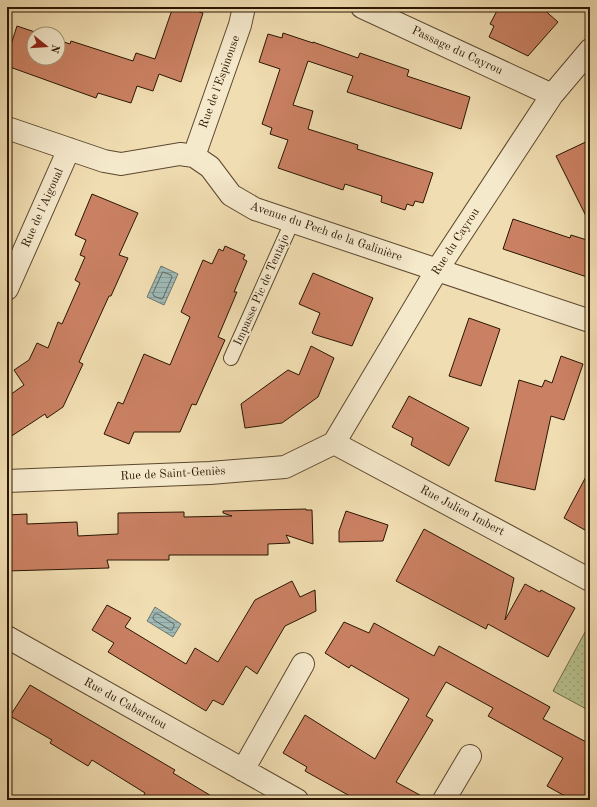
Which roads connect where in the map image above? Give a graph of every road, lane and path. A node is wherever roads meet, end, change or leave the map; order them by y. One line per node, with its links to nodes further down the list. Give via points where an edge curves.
1 (244, 7): 7 (street, Rue de l'Espinouse)
2 (362, 7): 4 (street, Passage du Cayrou)
3 (590, 50): 4 (street, Rue du Cayrou)
4 (552, 95): 9 (street, Rue du Cayrou)
5 (7, 128): 6 (street)
6 (69, 149): 7 (street, via 121,164 180,154); 10 (street, Rue de l'Aigoual)
7 (194, 156): 8 (street, Avenue du Pech de la Galinière, via 210,167 231,195 255,209)
8 (292, 222): 9 (street, Avenue du Pech de la Galinière); 12 (lane, Impasse Pic de Tentajo)
9 (437, 270): 11 (street, Avenue du Pech de la Galinière); 13 (street, Rue du Cayrou)
10 (7, 289)
11 (590, 321)
12 (231, 358)
13 (334, 443): 14 (street, Rue de Saint-Geniès, via 285,467 210,473); 15 (street, Rue Julien Imbert)
14 (7, 481)
15 (590, 580)
16 (7, 637): 19 (street, Rue du Cabaretou)
17 (302, 664): 19 (street)
18 (470, 756): 21 (street)
19 (243, 770): 20 (street, Rue du Cabaretou)
20 (296, 800)
21 (444, 800)

